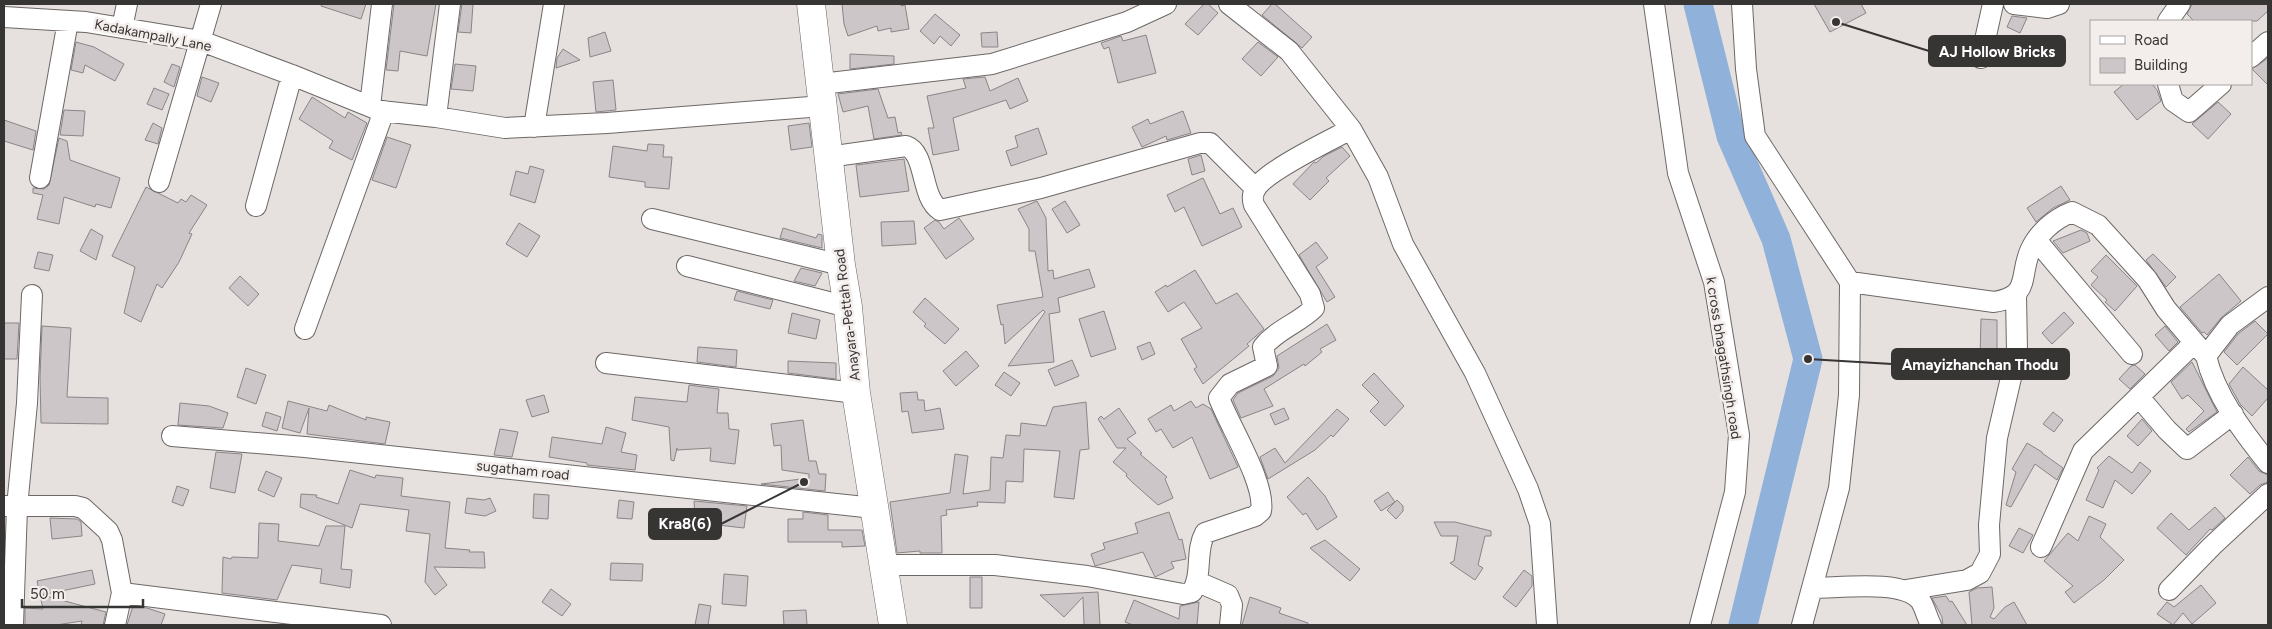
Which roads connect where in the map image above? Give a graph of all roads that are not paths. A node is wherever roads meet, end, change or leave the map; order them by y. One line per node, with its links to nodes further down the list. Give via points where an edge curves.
1 (127, 4): 18 (street)
2 (211, 4): 19 (street)
3 (382, 4): 27 (street)
4 (450, 4): 28 (street)
5 (554, 4): 29 (street)
6 (811, 4): 26 (main road, Anayara-Pettah Road)
7 (1166, 4): 26 (street, Kadakampally Lane, via 1127,22 992,64)
8 (1229, 4): 30 (street, via 1289,50)
9 (1654, 4): 71 (street, k cross bhagathsingh road, via 1678,173 1714,282 1739,435 1735,492)
10 (1742, 4): 40 (street, via 1755,136)
11 (1994, 4): 22 (street)
12 (2014, 4): 13 (street, via 2047,8)
13 (2059, 4)
14 (2180, 4): 16 (street)
15 (4, 17): 17 (street, Kadakampally Lane)
16 (2169, 20)
17 (68, 21): 18 (street, Kadakampally Lane); 32 (street)
18 (122, 28): 19 (street, Kadakampally Lane)
19 (201, 41): 23 (street, Kadakampally Lane); 33 (street)
20 (2268, 42): 21 (street)
21 (2252, 57)
22 (1980, 58)
23 (292, 75): 27 (street, Kadakampally Lane); 35 (street)
24 (2168, 85): 25 (street, via 2173,100 2188,112)
25 (2220, 85)
26 (822, 95): 29 (street, Kadakampally Lane); 31 (main road, Anayara-Pettah Road)
27 (378, 110): 28 (street, Kadakampally Lane); 45 (street)
28 (436, 116): 29 (street, Kadakampally Lane, via 506,128)
29 (534, 126)
30 (1351, 129): 34 (street, via 1274,173); 70 (street, via 1378,177 1402,244 1476,373 1528,489 1540,524)
31 (828, 157): 34 (street, via 906,146 912,148 934,206 940,210 1041,188 1200,143 1210,143); 38 (main road, Anayara-Pettah Road)
32 (40, 178)
33 (159, 182)
34 (1255, 188): 60 (street, via 1254,205 1310,294 1314,308 1263,346 1266,366 1230,384 1219,398 1263,501 1261,511 1254,516 1205,533 1201,540)
35 (256, 206)
36 (652, 219): 38 (street)
37 (2037, 241): 42 (street, via 2030,251 2022,285); 46 (street, via 2056,218 2072,212 2098,225 2147,279 2166,309); 47 (street)
38 (841, 265): 44 (main road, Anayara-Pettah Road)
39 (687, 266): 44 (street)
40 (1850, 282): 42 (street, via 1994,302); 61 (street, via 1848,395 1839,488)
41 (32, 295): 55 (street, via 27,402)
42 (2016, 295): 62 (street, via 2016,352 1997,438 1989,525 1990,554 1980,573 1967,580)
43 (2268, 297): 46 (street)
44 (848, 307): 49 (main road, Anayara-Pettah Road)
45 (305, 329)
46 (2200, 349): 50 (street); 51 (street, via 2210,377)
47 (2132, 354)
48 (606, 363): 49 (street)
49 (856, 393): 56 (main road, Anayara-Pettah Road)
50 (2139, 397): 51 (street, via 2187,449); 57 (street, via 2083,451)
51 (2233, 414): 53 (street)
52 (172, 436): 56 (street, sugatham road, via 305,447)
53 (2268, 463)
54 (2268, 494): 63 (street)
55 (10, 506): 59 (street); 64 (street, via 83,508 108,531)
56 (874, 508): 58 (main road, Anayara-Pettah Road)
57 (2041, 547)
58 (885, 565): 60 (street, via 995,565 1087,576 1183,594 1192,592); 68 (main road, Anayara-Pettah Road)
59 (9, 571): 65 (street)
60 (1198, 582): 69 (street, via 1228,595 1232,605)
61 (1813, 588): 62 (street, via 1885,587); 72 (street)
62 (1906, 590): 73 (street, via 1920,601)
63 (2169, 590)
64 (122, 593): 66 (street); 67 (street)
65 (12, 625)
66 (115, 625)
67 (381, 625)
68 (893, 625)
69 (1230, 625)
70 (1547, 625)
71 (1700, 625)
72 (1802, 625)
73 (1931, 625)

